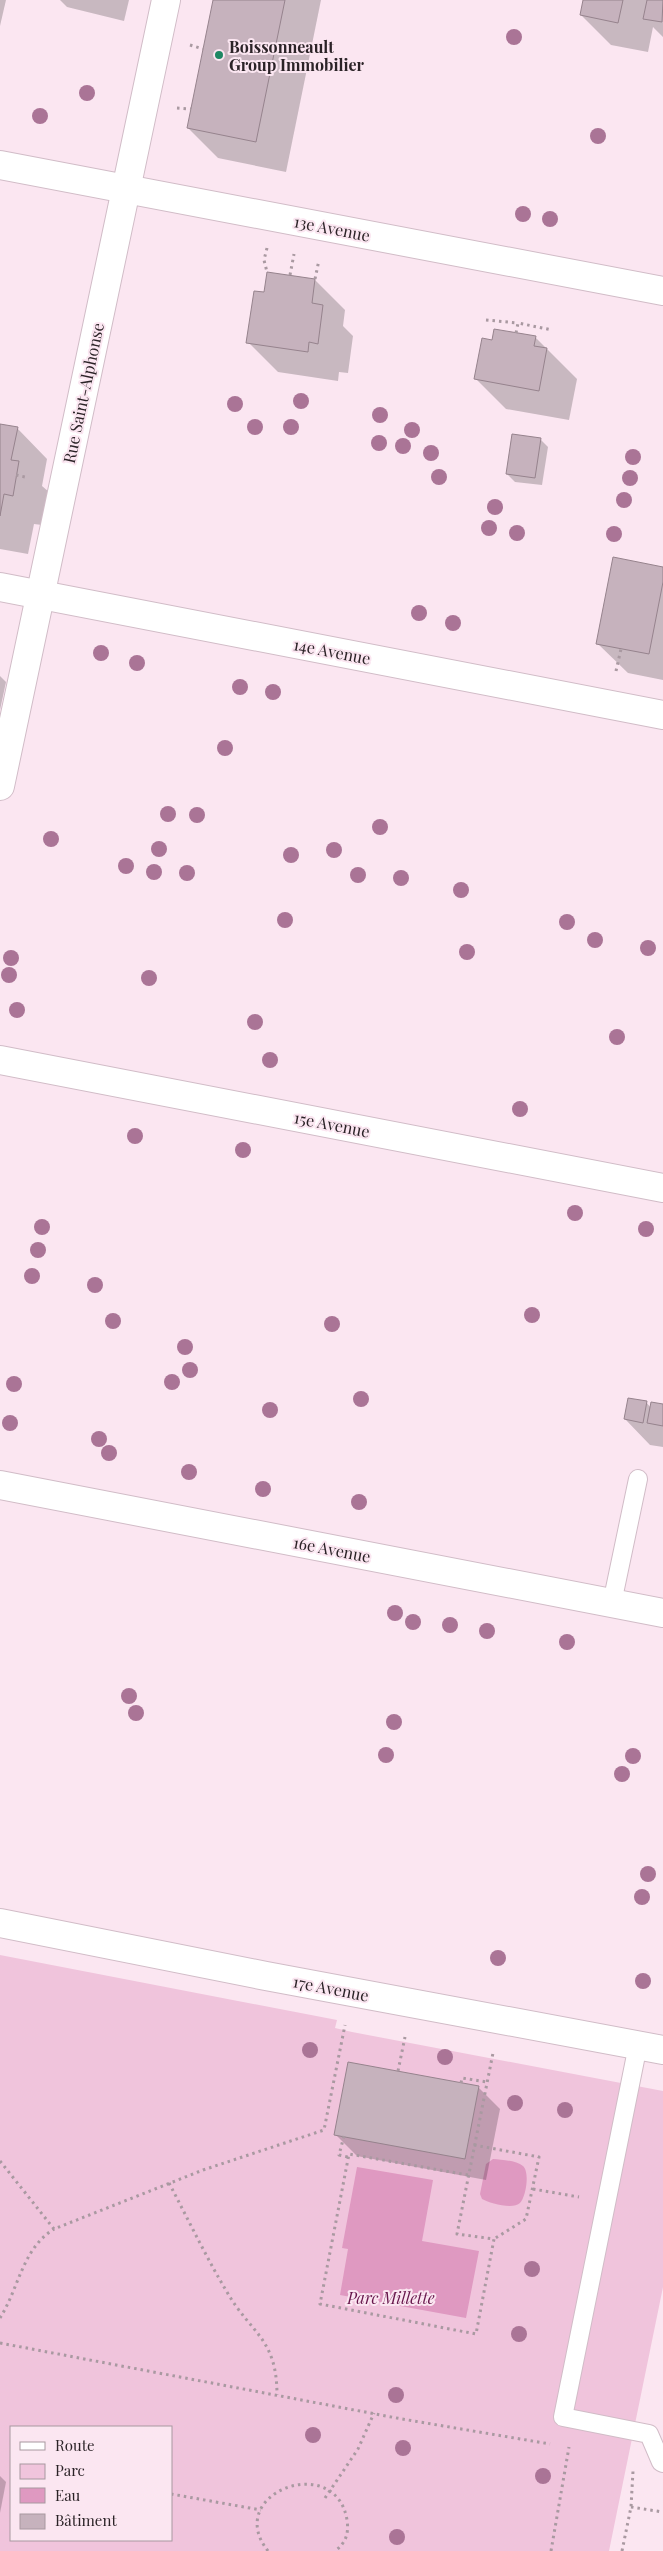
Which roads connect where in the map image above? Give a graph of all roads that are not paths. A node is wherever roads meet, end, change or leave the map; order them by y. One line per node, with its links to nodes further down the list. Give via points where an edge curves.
1 (166, 0): 3 (street, Rue Saint-Alphonse)
2 (0, 164): 3 (street, 13e Avenue)
3 (125, 188): 4 (street, 13e Avenue); 6 (street, Rue Saint-Alphonse)
4 (663, 291)
5 (0, 587): 6 (street, 14e Avenue)
6 (40, 595): 7 (street, 14e Avenue); 8 (street, Rue Saint-Alphonse)
7 (663, 715)
8 (0, 786)
9 (0, 1060): 10 (street, 15e Avenue)
10 (663, 1188)
11 (638, 1479): 13 (lane)
12 (0, 1485): 13 (street, 16e Avenue)
13 (612, 1603): 14 (street, 16e Avenue)
14 (663, 1613)
15 (0, 1923): 16 (street, 17e Avenue)
16 (650, 2047): 17 (lane, via 563,2417 649,2434)
17 (663, 2463)

